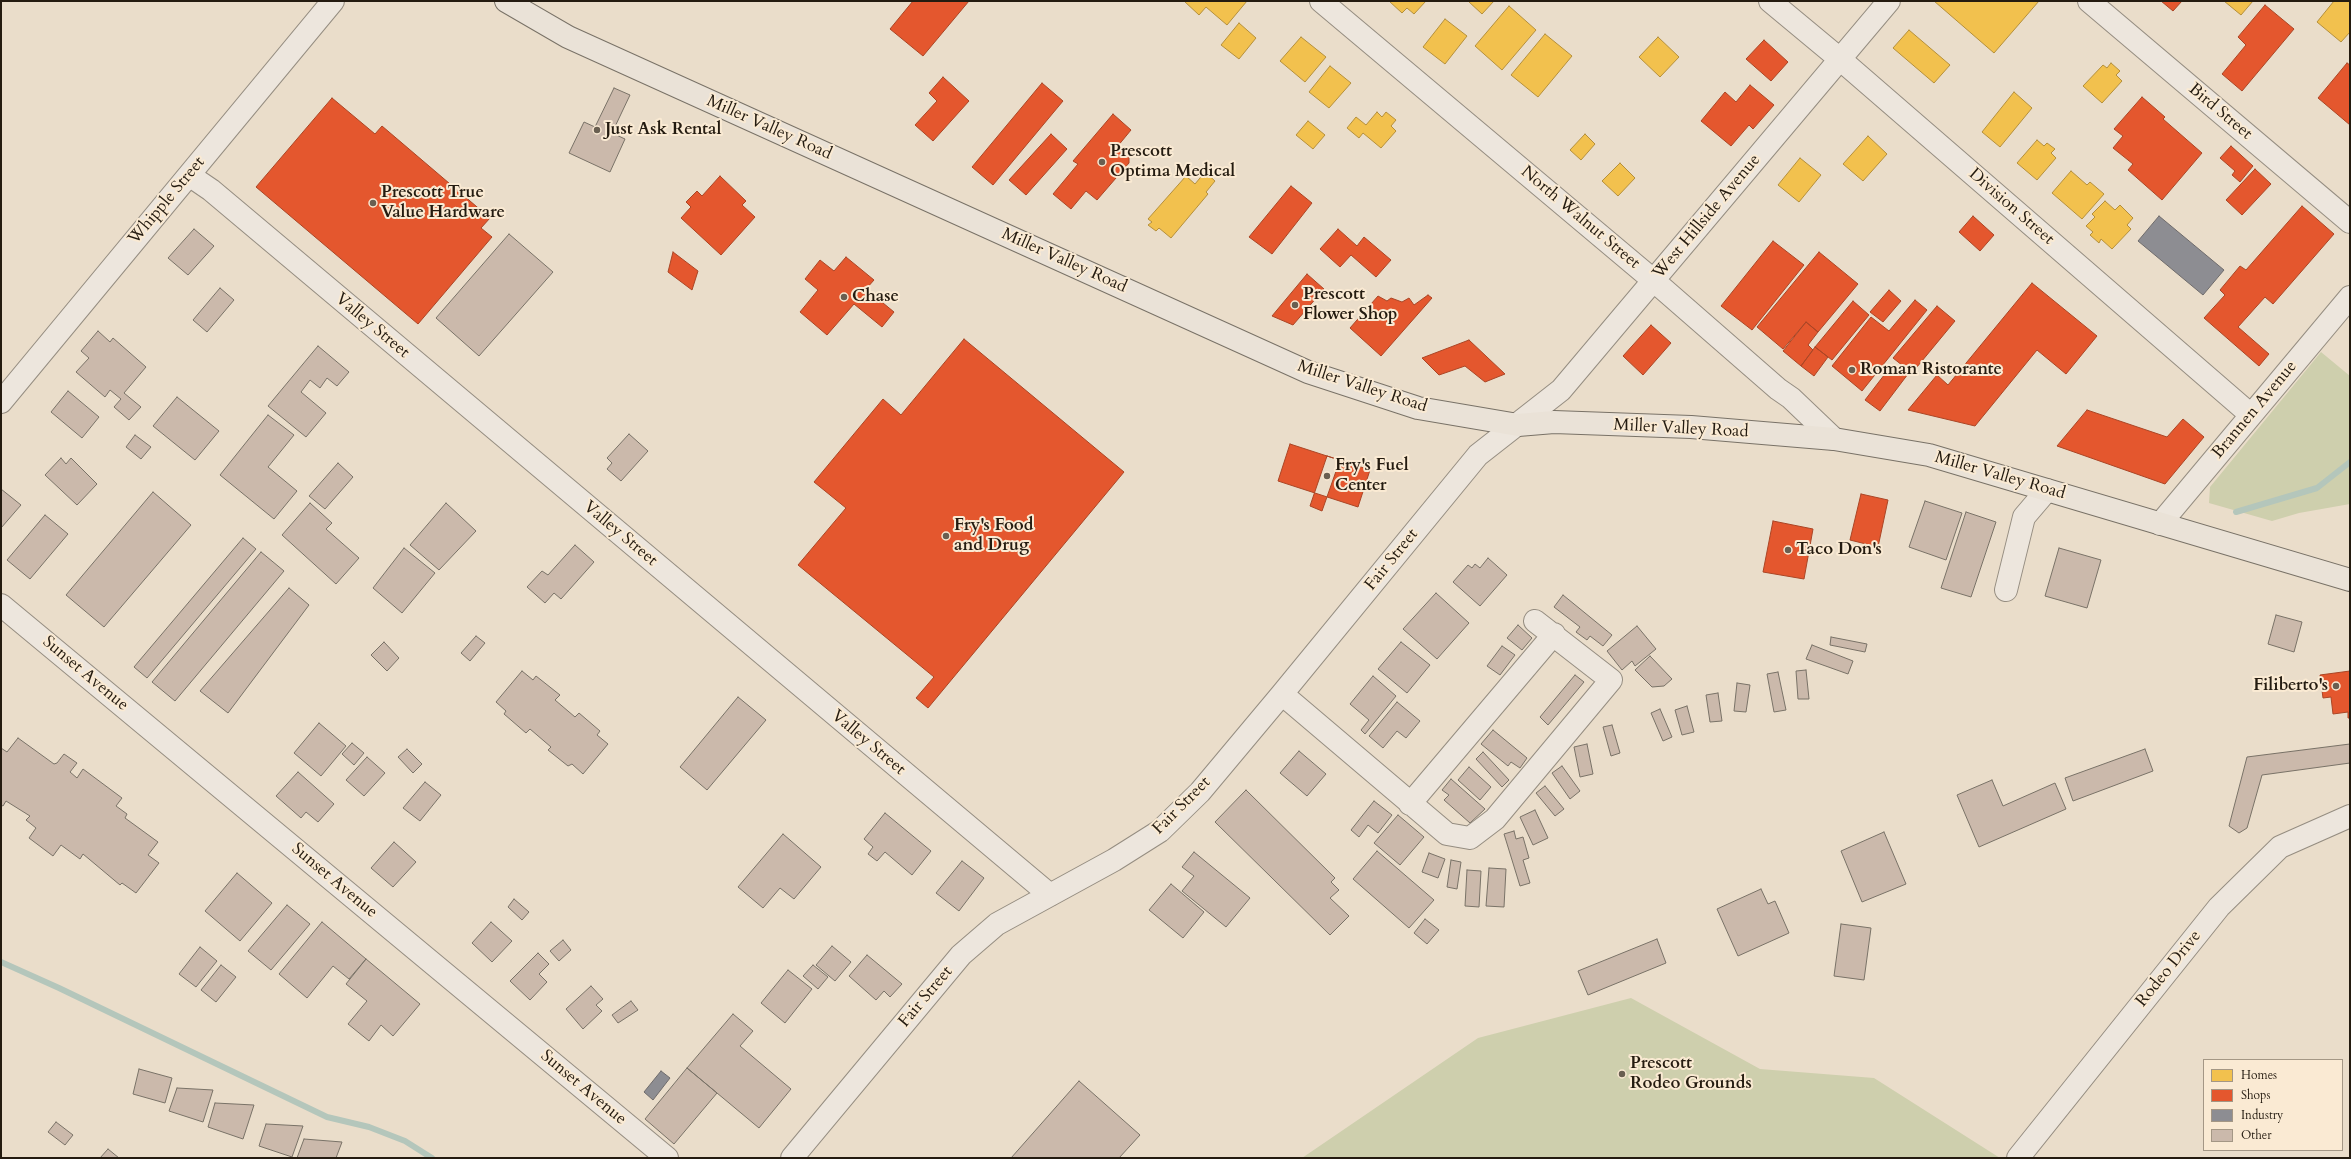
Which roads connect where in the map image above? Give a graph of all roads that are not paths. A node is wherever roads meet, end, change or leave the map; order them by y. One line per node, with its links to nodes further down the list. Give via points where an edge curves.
1 (333, 1): 8 (street, Whipple Street)
2 (506, 1): 14 (main road, Miller Valley Road, via 568,37 1308,372 1418,408)
3 (1321, 1): 10 (street, North Walnut Street)
4 (1770, 1): 7 (street, Division Street)
5 (1889, 1): 7 (street, West Hillside Avenue)
6 (2090, 1): 9 (street, Bird Street)
7 (1841, 60): 10 (street, West Hillside Avenue); 13 (street, Division Street)
8 (189, 175): 12 (street, Whipple Street); 26 (street, Valley Street, via 217,195)
9 (2350, 222)
10 (1653, 280): 14 (street, West Hillside Avenue, via 1560,390); 15 (street, North Walnut Street, via 1778,389 1792,398)
11 (2350, 297): 13 (street, Brannen Avenue)
12 (1, 402)
13 (2251, 415): 17 (street, Brannen Avenue)
14 (1518, 425): 15 (main road, Miller Valley Road, via 1554,422 1692,427); 23 (street, Fair Street, via 1478,455)
15 (1834, 439): 16 (main road, Miller Valley Road, via 1929,455)
16 (2047, 490): 17 (main road, Miller Valley Road); 19 (street, via 2024,517)
17 (2160, 524): 18 (main road, Miller Valley Road)
18 (2350, 580)
19 (2006, 590)
20 (1, 604): 27 (street, Sunset Avenue)
21 (1535, 621): 22 (street)
22 (1554, 634): 24 (street); 24 (street, via 1611,680 1495,819 1470,838 1447,834)
23 (1282, 694): 24 (street); 26 (street, Fair Street, via 1200,792 1160,831)
24 (1410, 804)
25 (2350, 816): 29 (street, Rodeo Drive, via 2280,847 2219,907)
26 (1050, 895): 28 (street, Fair Street, via 997,924 961,955)
27 (666, 1158)
28 (792, 1158)
29 (2018, 1158)

